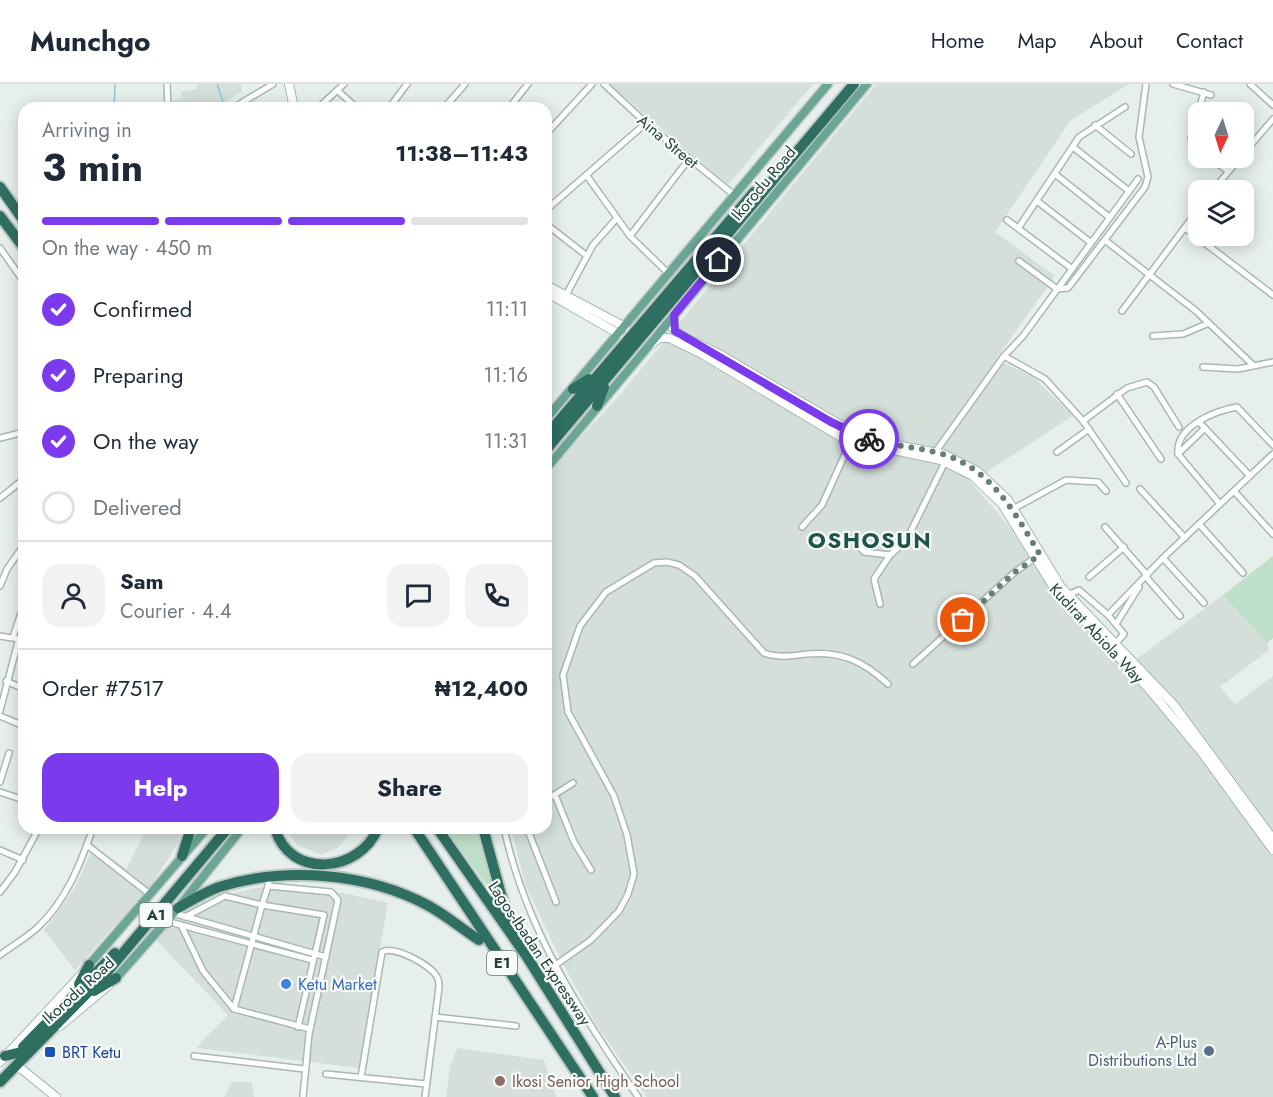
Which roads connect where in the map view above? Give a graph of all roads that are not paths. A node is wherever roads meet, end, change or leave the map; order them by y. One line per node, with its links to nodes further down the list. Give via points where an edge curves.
1 (167, 84): 21 (street)
2 (273, 84): 22 (street)
3 (289, 84): 23 (main road)
4 (294, 84): 24 (main road)
5 (344, 84): 18 (street)
6 (407, 84): 27 (street)
7 (465, 84): 28 (street)
8 (528, 84): 29 (street)
9 (592, 84): 36 (street)
10 (604, 84): 34 (street, Aina Street)
11 (828, 84): 50 (main road, Ikorodu Road)
12 (846, 84): 88 (highway, Ikorodu Road)
13 (854, 84): 88 (highway, Ikorodu Road)
14 (867, 84): 79 (main road, Ikorodu Road)
15 (1146, 84): 64 (street, via 1139,137 1148,180)
16 (1173, 84): 19 (street)
17 (1250, 84): 31 (street)
18 (338, 91): 25 (street); 26 (street)
19 (1204, 92): 20 (street); 30 (street)
20 (1211, 95)
21 (168, 102)
22 (243, 102)
23 (293, 102)
24 (298, 102)
25 (325, 102)
26 (350, 102)
27 (394, 102)
28 (449, 102)
29 (514, 102)
30 (1201, 102)
31 (1273, 105)
32 (1125, 107): 35 (street)
33 (1273, 119): 37 (street)
34 (646, 123): 40 (street, Aina Street); 45 (street)
35 (1095, 125): 38 (street); 39 (street)
36 (552, 127)
37 (1254, 141)
38 (1073, 147): 44 (street); 49 (street)
39 (1131, 154)
40 (689, 159): 50 (street, Aina Street); 62 (street)
41 (1224, 168): 43 (street)
42 (1231, 168): 43 (street)
43 (1228, 171): 47 (street)
44 (1055, 174): 51 (street); 55 (street)
45 (586, 176): 52 (street); 56 (street)
46 (1138, 179): 49 (street)
47 (1221, 180)
48 (0, 187): 53 (highway)
49 (1129, 191): 55 (street)
50 (734, 195): 71 (main road, Ikorodu Road)
51 (1037, 201): 59 (street); 65 (street)
52 (552, 205)
53 (18, 212)
54 (0, 216): 63 (highway)
55 (1109, 217): 65 (street)
56 (617, 218): 62 (street); 67 (street)
57 (1007, 220): 59 (street)
58 (1188, 224): 60 (street)
59 (1019, 228): 69 (street)
60 (1185, 228): 72 (street); 77 (street)
61 (552, 229): 67 (street)
62 (630, 236): 71 (street)
63 (18, 240)
64 (1106, 241): 72 (street); 74 (street, via 1068,288)
65 (1090, 242): 69 (street)
66 (0, 248): 70 (street)
67 (587, 256): 76 (street)
68 (1019, 261): 74 (street)
69 (1071, 268): 74 (street)
70 (18, 274)
71 (669, 274): 81 (main road, Ikorodu Road)
72 (1149, 275): 78 (street); 80 (street)
73 (552, 288): 76 (main road)
74 (1057, 289): 84 (street)
75 (552, 295): 81 (main road)
76 (566, 295): 81 (main road)
77 (1273, 295)
78 (1122, 311)
79 (674, 315): 83 (main road, Ikorodu Road); 109 (main road, Kudirat Abiola Way, via 673,328 680,335 719,354 831,422 867,438)
80 (1209, 323): 82 (street, via 1182,334); 86 (street)
81 (622, 330): 89 (main road, Ikorodu Road)
82 (1153, 336)
83 (645, 350): 91 (main road, Ikorodu Road); 103 (main road, Kudirat Abiola Way, via 660,338 675,340)
84 (1004, 356): 93 (street, via 1040,374); 109 (street)
85 (1273, 362): 86 (street)
86 (1253, 366): 87 (street)
87 (1203, 367)
88 (603, 376): 89 (highway); 91 (highway); 98 (highway, Ikorodu Road); 104 (highway, Ikorodu Road)
89 (573, 389): 92 (main road, Ikorodu Road)
90 (1117, 394): 93 (street); 95 (street, via 1138,383 1150,383); 110 (street)
91 (597, 406): 111 (main road, Ikorodu Road)
92 (552, 412)
93 (1083, 421): 97 (street)
94 (1199, 422): 96 (street); 102 (street, via 1237,407); 107 (street, via 1184,432 1178,442)
95 (1179, 427)
96 (1205, 428): 107 (street); 113 (street)
97 (1089, 429): 106 (street); 114 (street)
98 (552, 430)
99 (1273, 433): 102 (street)
100 (18, 434): 101 (street)
101 (0, 438)
102 (1267, 439): 105 (street)
103 (851, 441): 109 (main road, Kudirat Abiola Way); 123 (street, via 822,505)
104 (552, 442)
105 (1273, 445)
106 (1057, 452)
107 (1178, 454): 120 (street)
108 (1273, 454): 113 (street)
109 (934, 455): 112 (main road, Kudirat Abiola Way); 121 (main road, Kudirat Abiola Way, via 960,460 977,471)
110 (1161, 459)
111 (552, 462)
112 (945, 462): 130 (street, via 906,541); 131 (main road, Kudirat Abiola Way, via 973,476 1002,504)
113 (1250, 476): 118 (street)
114 (1126, 483)
115 (18, 484): 119 (street)
116 (1140, 489): 127 (street)
117 (1106, 491): 121 (street, via 1098,482 1072,479)
118 (1234, 491): 120 (street); 125 (street)
119 (0, 498)
120 (1220, 504): 122 (street)
121 (1013, 509): 131 (main road, Kudirat Abiola Way)
122 (1199, 524): 127 (street); 135 (street)
123 (802, 527)
124 (1105, 527): 128 (street)
125 (1273, 534)
126 (842, 538): 130 (street, via 853,539 864,552)
127 (1185, 538): 132 (street)
128 (1124, 548): 136 (street); 137 (street)
129 (18, 553): 134 (street)
130 (890, 555): 142 (street, via 874,579)
131 (1037, 557): 140 (main road, Kudirat Abiola Way); 148 (main road, Kudirat Abiola Way, via 1056,591); 151 (street, via 1015,572)
132 (1163, 558): 136 (street); 141 (street)
133 (0, 565): 134 (street)
134 (7, 569): 139 (street)
135 (1244, 573)
136 (1147, 576): 138 (street); 144 (street)
137 (1089, 578)
138 (1141, 583): 143 (street); 145 (street)
139 (0, 586)
140 (1068, 595): 143 (street, via 1079,590); 148 (main road, Kudirat Abiola Way)
141 (1204, 603)
142 (880, 604)
143 (1108, 615): 145 (street)
144 (1180, 616)
145 (1116, 624): 150 (street, via 1124,634)
146 (0, 636): 147 (street)
147 (18, 638)
148 (1107, 638): 150 (main road, Kudirat Abiola Way); 184 (main road, Kudirat Abiola Way, via 1185,731)
149 (18, 641): 152 (street)
150 (1117, 642): 181 (main road, Kudirat Abiola Way, via 1181,714)
151 (913, 664)
152 (6, 681): 154 (street); 155 (street)
153 (888, 684): 207 (street, via 868,665 842,656 780,657 764,653 695,576 679,565 654,563 606,592 580,626 563,675 568,712 614,796 634,874 619,911 591,940)
154 (18, 686)
155 (0, 711)
156 (0, 716): 157 (street)
157 (18, 724)
158 (9, 753): 159 (street)
159 (0, 782)
160 (573, 783): 162 (street)
161 (0, 792): 164 (street)
162 (555, 795): 163 (street); 187 (street, via 574,842)
163 (552, 797)
164 (18, 798)
165 (36, 834): 186 (street)
166 (91, 834): 182 (street)
167 (189, 834): 185 (highway)
168 (202, 834): 185 (main road, Ikorodu Road)
169 (214, 834): 209 (highway, Ikorodu Road / A1)
170 (223, 834): 209 (highway, Ikorodu Road / A1, via 130,946)
171 (238, 834): 193 (main road, Ikorodu Road)
172 (277, 834): 173 (highway, via 292,854 321,865 333,865 353,858 368,846)
173 (375, 834)
174 (409, 834): 198 (highway)
175 (418, 834): 206 (highway, E1)
176 (441, 834): 203 (highway, Lagos-Ibadan Expressway / E1)
177 (448, 834): 194 (highway)
178 (485, 834): 194 (highway)
179 (506, 834): 207 (street, via 519,886)
180 (528, 834): 191 (street)
181 (1273, 839)
182 (87, 845): 190 (street); 201 (street, via 55,908)
183 (0, 850): 186 (street)
184 (1273, 850)
185 (183, 856): 190 (main road, Ikorodu Road)
186 (23, 860): 189 (street)
187 (591, 870)
188 (269, 882): 192 (street); 193 (highway, via 217,888); 198 (highway, via 312,876 371,884 428,906); 202 (street, via 331,892 337,897)
189 (0, 892)
190 (151, 895): 205 (main road, Ikorodu Road)
191 (556, 902)
192 (262, 905): 193 (street, via 225,896); 197 (street); 200 (street, via 324,915)
193 (179, 913): 195 (main road, Ikorodu Road); 197 (street)
194 (507, 915): 203 (highway)
195 (166, 921): 196 (street); 208 (main road, Ikorodu Road)
196 (181, 925): 199 (street); 210 (street, via 203,971)
197 (253, 937): 199 (street); 200 (street)
198 (479, 940): 206 (highway)
199 (250, 944): 204 (street); 210 (street)
200 (314, 953): 202 (street); 204 (street)
201 (0, 956)
202 (326, 957): 214 (street)
203 (527, 957): 229 (highway, Lagos-Ibadan Expressway / E1)
204 (312, 960): 213 (street)
205 (89, 964): 209 (highway); 215 (main road, Ikorodu Road)
206 (502, 965): 228 (highway, E1)
207 (554, 966): 230 (street, via 576,1006)
208 (116, 978): 209 (highway); 217 (main road, Ikorodu Road)
209 (77, 997): 215 (highway, Ikorodu Road / A1); 222 (highway, Ikorodu Road / A1)
210 (234, 1009): 213 (street)
211 (435, 1017): 212 (street); 221 (street, via 439,987 432,970 396,950 382,952); 223 (street)
212 (516, 1026)
213 (298, 1027): 214 (street)
214 (310, 1029): 218 (street)
215 (7, 1054): 219 (highway, Ikorodu Road / A1)
216 (194, 1056): 218 (street)
217 (19, 1067): 224 (main road, Ikorodu Road); 225 (main road)
218 (304, 1069): 226 (street)
219 (0, 1072)
220 (326, 1074): 221 (street)
221 (361, 1077): 223 (street)
222 (0, 1082)
223 (426, 1084): 227 (street)
224 (0, 1087)
225 (56, 1097)
226 (303, 1097)
227 (425, 1097)
228 (593, 1097)
229 (615, 1097)
230 (638, 1097)

